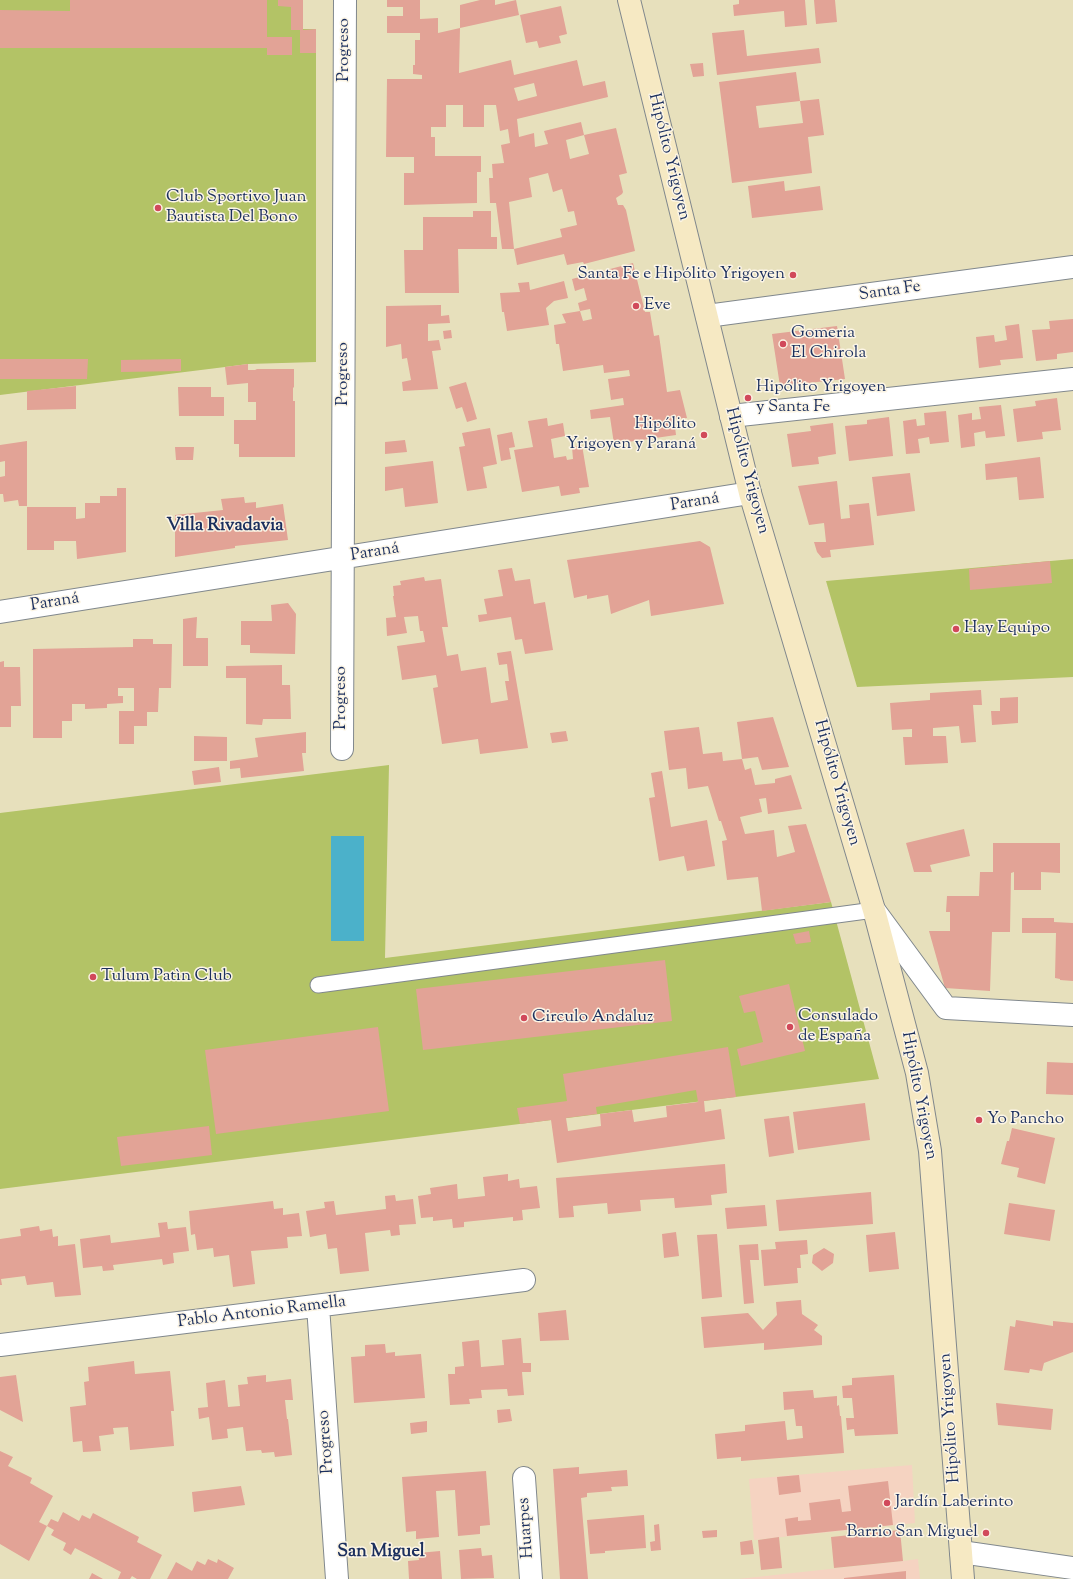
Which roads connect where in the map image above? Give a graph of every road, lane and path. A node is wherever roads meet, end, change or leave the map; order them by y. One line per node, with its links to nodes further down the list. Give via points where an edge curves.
1 (345, 0): 8 (street, Progreso)
2 (629, 0): 4 (main road, Hipólito Yrigoyen)
3 (1073, 267): 4 (street, Santa Fe)
4 (707, 316): 6 (main road, Hipólito Yrigoyen)
5 (1073, 379): 6 (street)
6 (731, 416): 7 (main road, Hipólito Yrigoyen)
7 (750, 493): 8 (street, Paraná); 11 (main road, Hipólito Yrigoyen)
8 (343, 558): 9 (street, Paraná); 10 (street, Progreso)
9 (0, 612)
10 (342, 749)
11 (874, 910): 12 (lane); 13 (street, via 946,1008); 18 (main road, Hipólito Yrigoyen, via 917,1073 930,1151)
12 (318, 985)
13 (1073, 1015)
14 (524, 1280): 15 (street, Pablo Antonio Ramella)
15 (318, 1306): 16 (street, Pablo Antonio Ramella); 20 (street, Progreso)
16 (0, 1345)
17 (524, 1478): 21 (street, Huarpes)
18 (961, 1552): 19 (street); 22 (main road, Hipólito Yrigoyen)
19 (1073, 1568)
20 (337, 1579)
21 (531, 1579)
22 (963, 1579)

